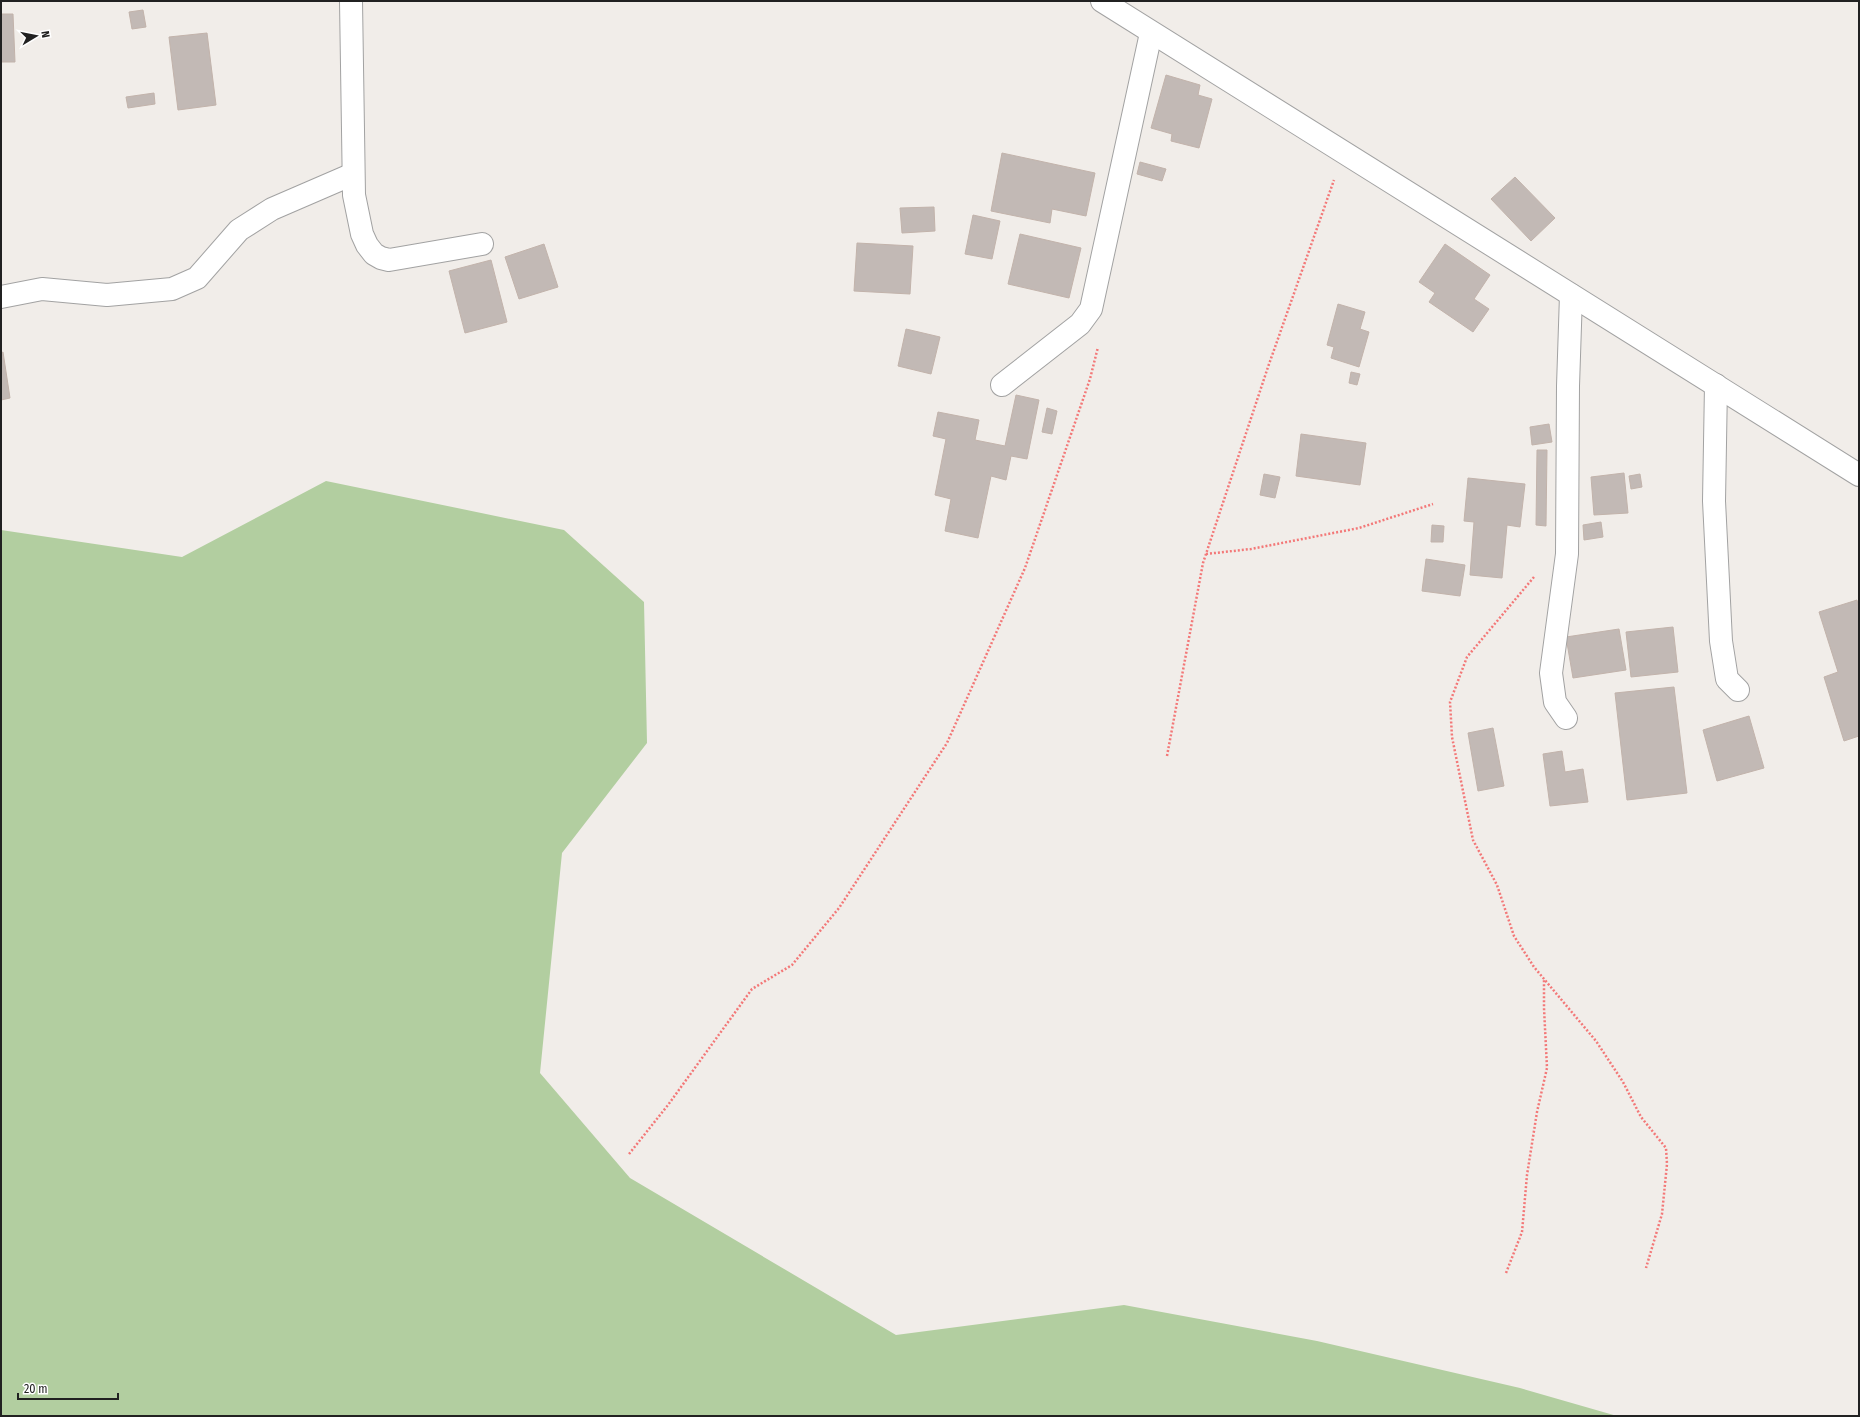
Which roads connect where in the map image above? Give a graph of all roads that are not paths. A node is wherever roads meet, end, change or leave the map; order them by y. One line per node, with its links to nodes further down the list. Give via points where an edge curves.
1 (351, 1): 4 (street)
2 (1102, 1): 3 (street)
3 (1151, 33): 6 (street); 8 (street, via 1091,309 1080,324)
4 (353, 174): 5 (street, via 354,195 362,234 374,254 381,258 406,258); 7 (street, via 272,209 239,230 197,278 172,289 107,295 42,289)
5 (482, 244)
6 (1571, 295): 9 (street); 12 (street, via 1567,554 1551,673 1555,702)
7 (1, 297)
8 (1002, 385)
9 (1716, 385): 10 (street); 11 (street, via 1714,501 1721,641 1727,678)
10 (1859, 475)
11 (1738, 690)
12 (1566, 718)

